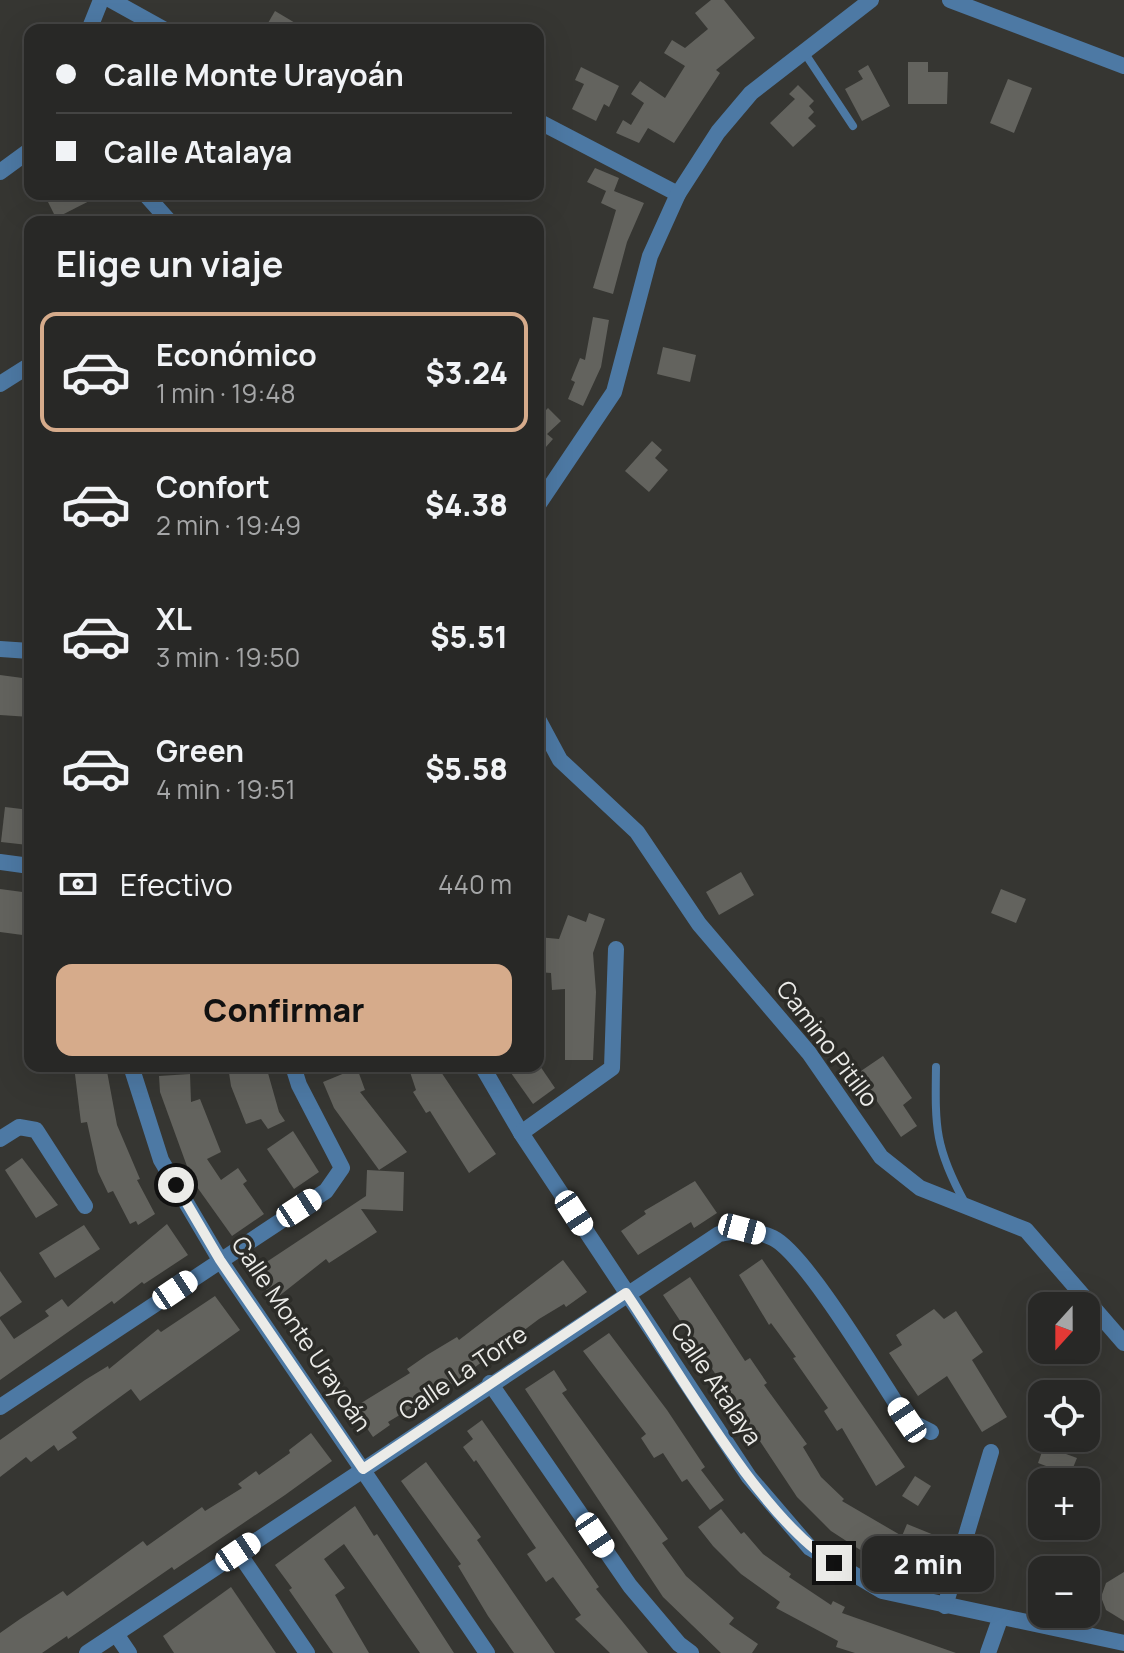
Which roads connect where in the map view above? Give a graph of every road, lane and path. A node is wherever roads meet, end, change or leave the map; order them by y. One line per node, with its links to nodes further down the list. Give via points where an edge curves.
1 (101, 0): 5 (street)
2 (111, 0): 6 (street)
3 (871, 0): 7 (street)
4 (950, 0): 8 (street)
5 (91, 24)
6 (154, 24)
7 (804, 52): 10 (lane); 13 (street, via 751,93)
8 (1124, 66)
9 (544, 124): 13 (street)
10 (853, 126)
11 (24, 154): 12 (street)
12 (0, 172)
13 (678, 194): 18 (street, via 650,256 614,392)
14 (150, 200): 15 (street)
15 (165, 216)
16 (24, 369): 17 (street)
17 (0, 384)
18 (544, 482)
19 (0, 649): 20 (street)
20 (24, 651)
21 (544, 730): 32 (street, Camino Pitillo, via 560,760 637,832 699,924 809,1053 881,1157 920,1188)
22 (0, 862): 23 (street)
23 (24, 865)
24 (616, 949): 29 (street, via 612,1068)
25 (936, 1067): 32 (lane, via 935,1119 944,1163)
26 (133, 1072): 33 (street, Calle Monte Urayoán, via 161,1160)
27 (295, 1072): 33 (street, via 342,1168 326,1191)
28 (485, 1072): 29 (street, Calle Atalaya)
29 (521, 1133): 34 (street, Calle Atalaya)
30 (0, 1139): 31 (street, via 19,1127 36,1130)
31 (85, 1206)
32 (968, 1207): 35 (street, Camino Pitillo, via 1026,1230)
33 (220, 1260): 37 (street); 40 (street, Calle Monte Urayoán)
34 (626, 1293): 36 (street, Calle La Torre); 38 (street, Calle La Torre, via 719,1234 742,1229 774,1238 803,1264 907,1420); 42 (street, Calle Atalaya, via 749,1477 810,1548 882,1591)
35 (1124, 1343)
36 (490, 1383): 40 (street, Calle La Torre); 50 (street, via 630,1586)
37 (0, 1407)
38 (931, 1432)
39 (991, 1452): 42 (street)
40 (363, 1469): 41 (street, Calle La Torre); 49 (street, Calle Monte Urayoán)
41 (238, 1552): 44 (street, Calle La Torre); 48 (street)
42 (945, 1606): 43 (street, Calle Atalaya)
43 (1000, 1619): 45 (street); 51 (street)
44 (116, 1634): 46 (street, Calle La Torre); 47 (street)
45 (1124, 1643)
46 (87, 1653)
47 (129, 1653)
48 (307, 1653)
49 (487, 1653)
50 (691, 1653)
51 (988, 1653)

